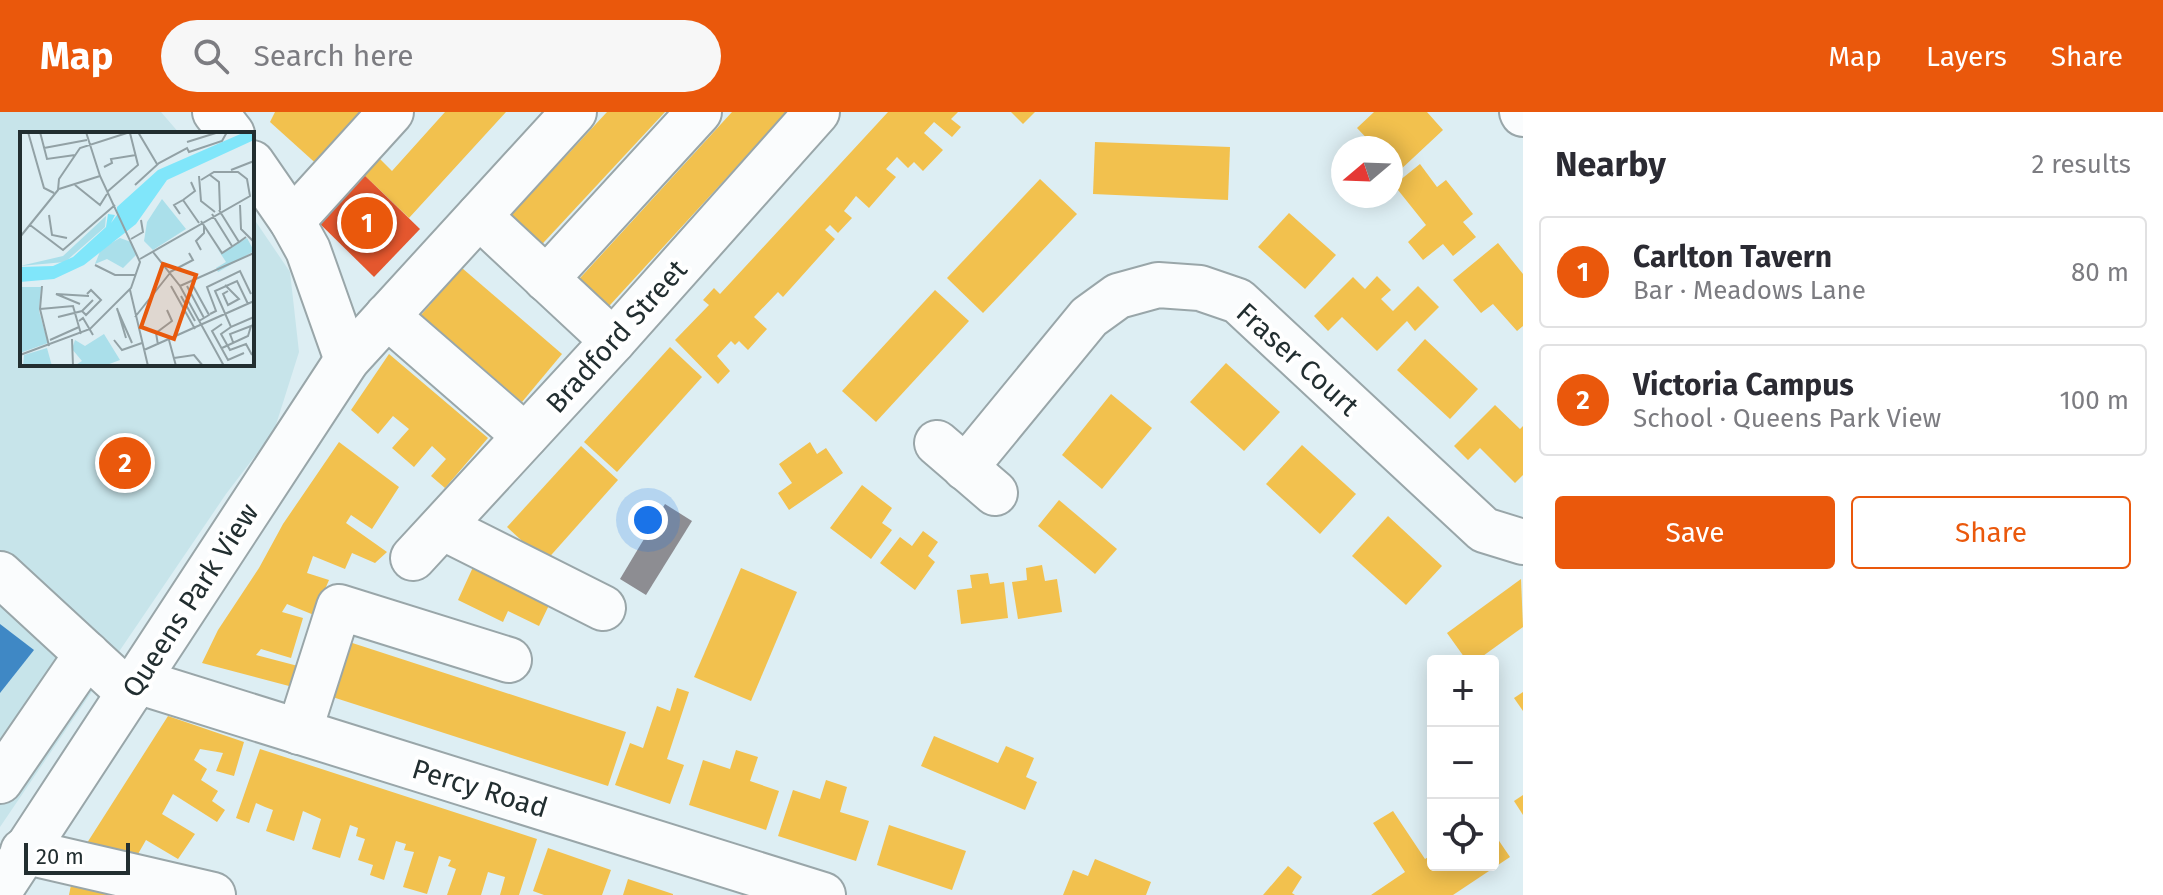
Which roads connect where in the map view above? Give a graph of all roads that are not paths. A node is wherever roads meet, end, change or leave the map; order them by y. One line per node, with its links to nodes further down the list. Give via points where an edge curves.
1 (391, 112): 7 (street)
2 (574, 112): 6 (street, Queens Park View)
3 (699, 112): 8 (street)
4 (817, 112): 10 (street, Bradford Street)
5 (254, 166): 7 (street)
6 (479, 216): 8 (street); 9 (street, Queens Park View)
7 (292, 221): 11 (street, via 308,250)
8 (546, 279): 10 (street)
9 (387, 316): 11 (street, Queens Park View); 12 (street)
10 (613, 341): 12 (street, Bradford Street)
11 (347, 360): 21 (street, Queens Park View)
12 (525, 436): 14 (street, Bradford Street)
13 (966, 468): 15 (street, Fraser Court, via 1089,317 1118,296 1158,285 1200,288 1238,301 1484,530)
14 (444, 528): 16 (street, Bradford Street); 18 (street)
15 (1523, 542)
16 (413, 558)
17 (0, 574): 19 (street)
18 (603, 608)
19 (87, 654): 21 (street); 23 (street)
20 (509, 660): 22 (street, via 339,607)
21 (133, 687): 22 (street, Percy Road); 24 (street, Queens Park View)
22 (299, 732): 27 (street, Percy Road)
23 (0, 781)
24 (23, 851): 25 (street, Queens Park View); 26 (street)
25 (0, 890)
26 (213, 895)
27 (823, 895)

